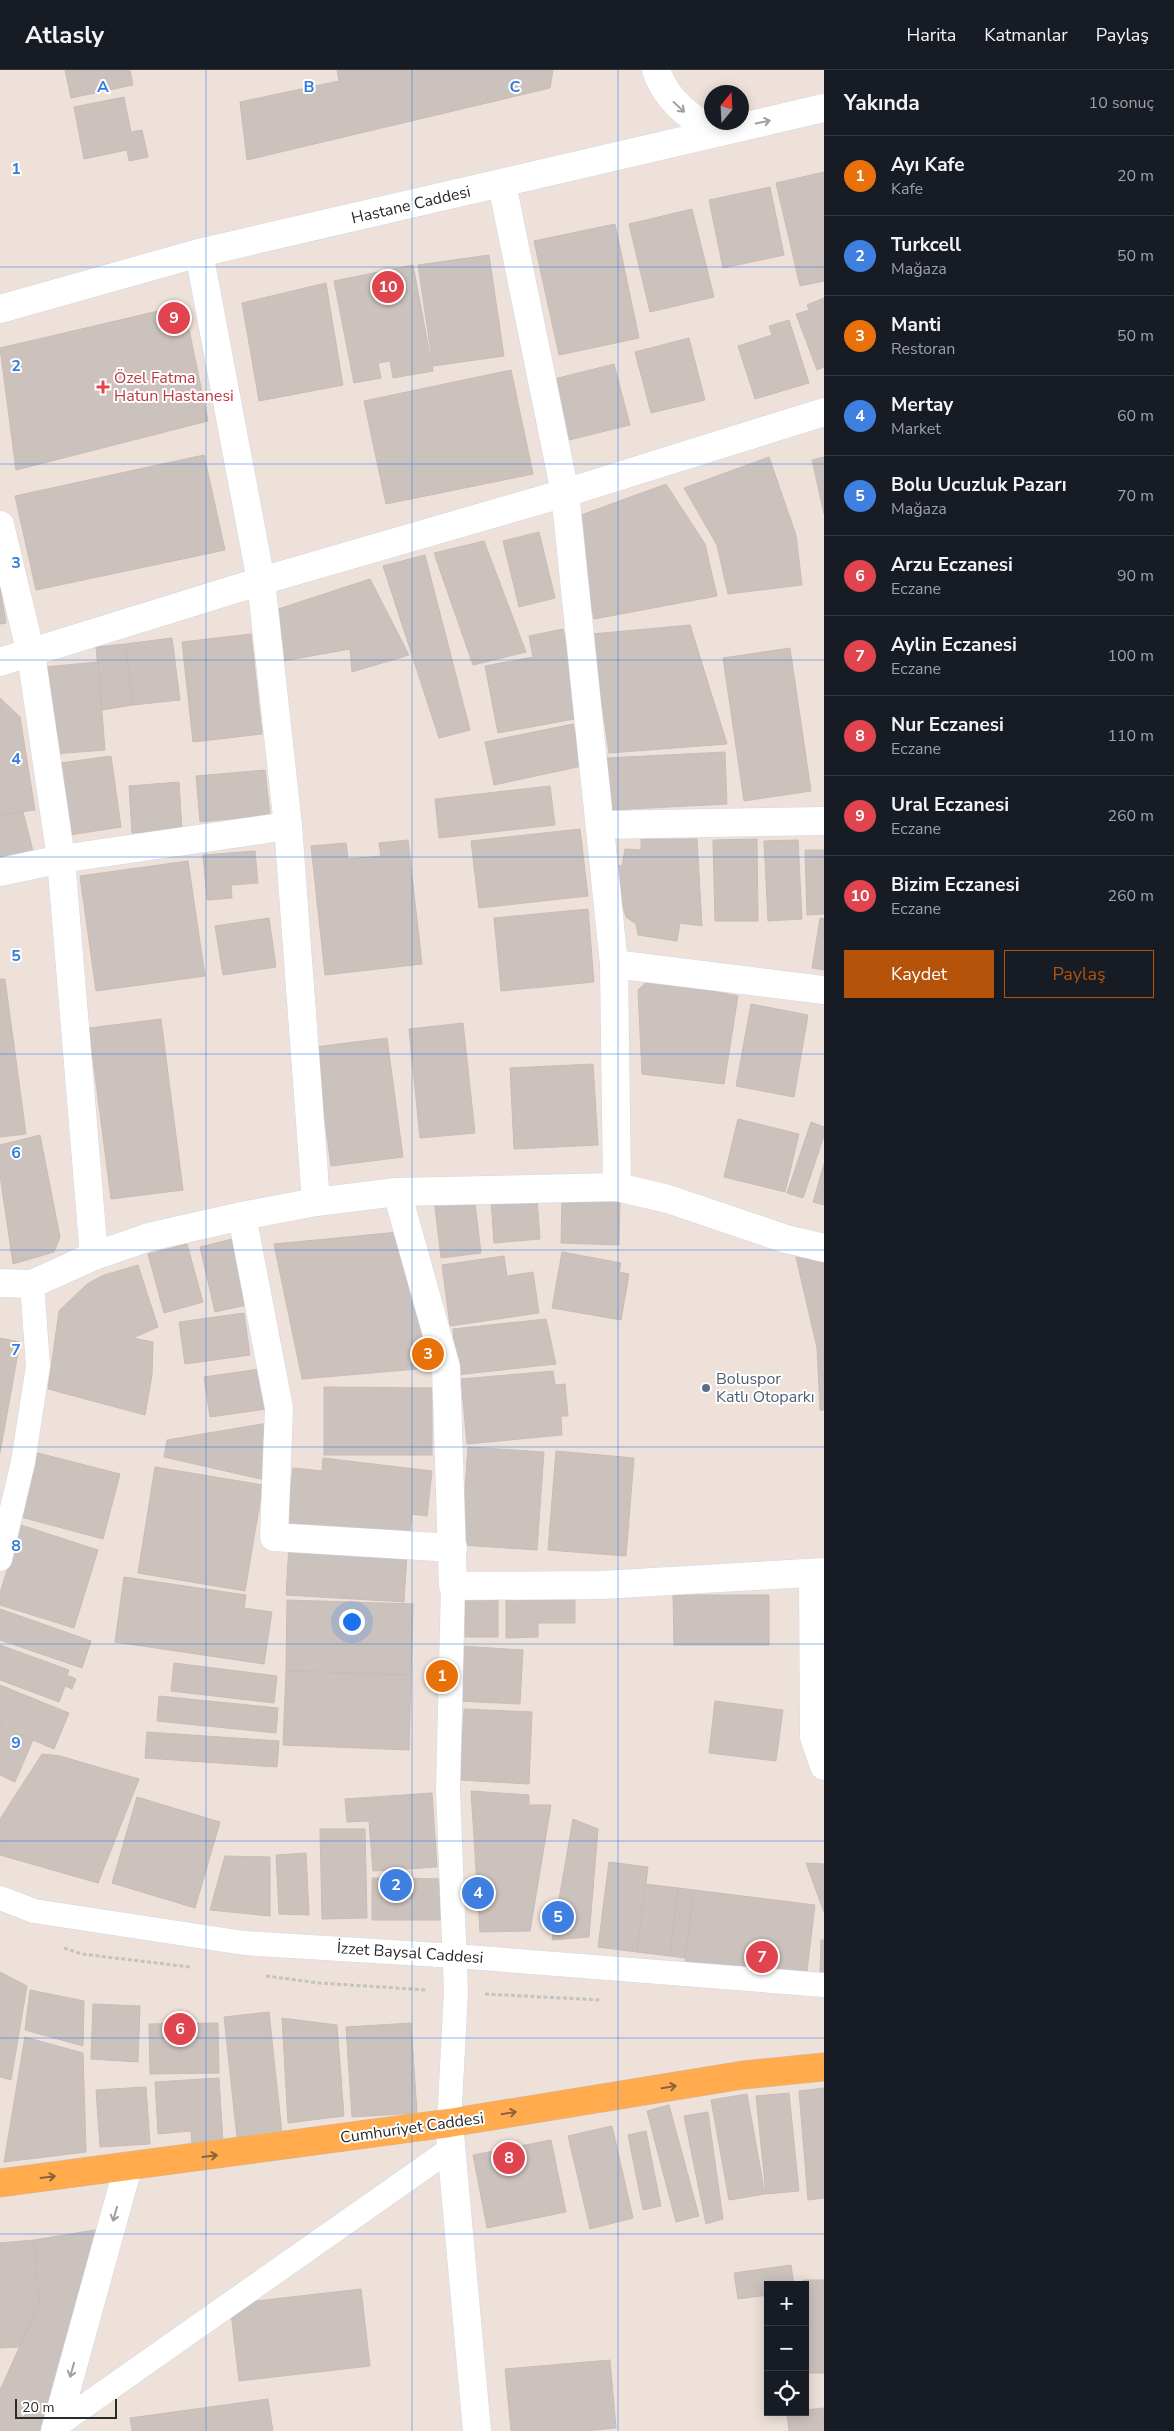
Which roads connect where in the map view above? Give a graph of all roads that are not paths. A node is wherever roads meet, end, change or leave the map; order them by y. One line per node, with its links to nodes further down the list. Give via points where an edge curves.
1 (656, 70): 3 (street, one-way to 3, via 672,100 691,118)
2 (824, 108): 3 (street, Hastane Caddesi, one-way to 2)
3 (715, 132): 4 (street, Hastane Caddesi)
4 (502, 184): 5 (street, Hastane Caddesi); 8 (street)
5 (199, 253): 6 (street, Hastane Caddesi); 10 (street)
6 (0, 309)
7 (824, 412): 8 (street)
8 (565, 492): 10 (street); 14 (street)
9 (0, 524): 11 (street)
10 (260, 581): 11 (street); 15 (street)
11 (31, 654): 12 (street); 16 (street)
12 (0, 662)
13 (824, 821): 14 (street)
14 (601, 825): 18 (street)
15 (288, 826): 16 (street); 22 (street)
16 (62, 859): 17 (street); 25 (street)
17 (0, 872)
18 (614, 964): 19 (street); 20 (street)
19 (824, 990)
20 (617, 1187): 21 (street); 24 (street, via 668,1199 786,1239)
21 (397, 1192): 22 (street); 28 (street, via 446,1367)
22 (316, 1202): 23 (street)
23 (242, 1216): 25 (street, via 149,1238); 28 (street, via 279,1408 274,1537)
24 (824, 1248)
25 (94, 1256): 27 (street)
26 (0, 1284): 27 (street)
27 (32, 1284): 29 (street, via 38,1366 23,1462)
28 (453, 1548): 31 (street)
29 (0, 1559)
30 (818, 1572): 31 (street, via 602,1585); 32 (street, via 814,1737)
31 (453, 1586): 34 (street, via 448,1790)
32 (824, 1766)
33 (0, 1898): 34 (street, İzzet Baysal Caddesi, via 34,1911 244,1943)
34 (455, 1956): 35 (street, İzzet Baysal Caddesi); 37 (street)
35 (824, 1985)
36 (824, 2067): 37 (main road, Cumhuriyet Caddesi, one-way to 36, via 743,2074)
37 (450, 2135): 38 (main road, Cumhuriyet Caddesi, one-way to 37); 40 (street); 41 (street)
38 (128, 2167): 39 (main road, Cumhuriyet Caddesi, one-way to 38); 40 (street, one-way to 40)
39 (0, 2183)
40 (56, 2428)
41 (477, 2431)

